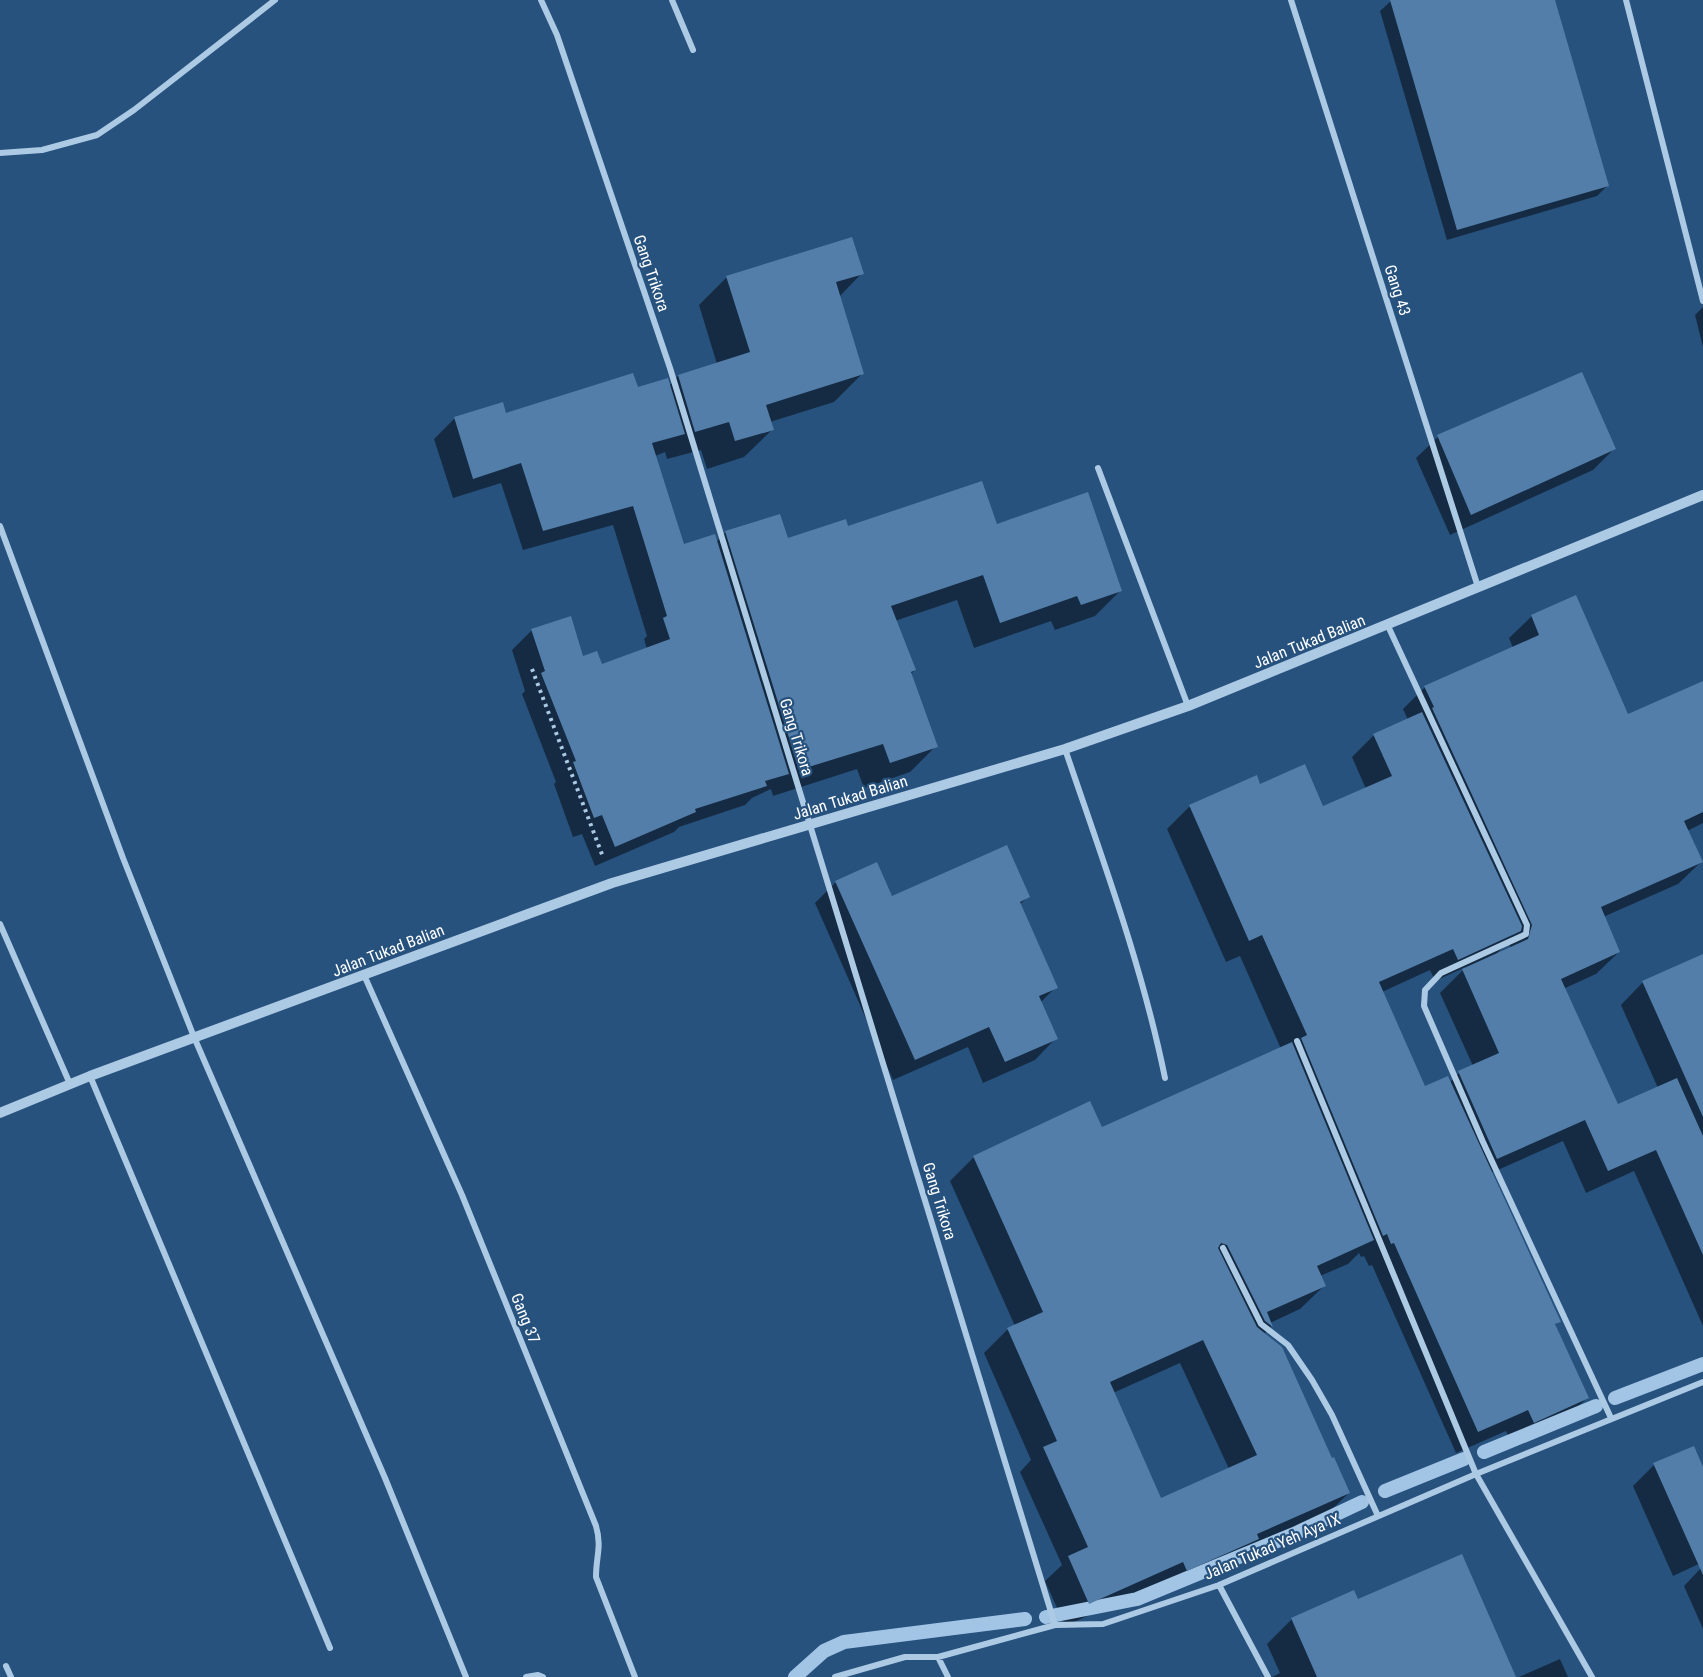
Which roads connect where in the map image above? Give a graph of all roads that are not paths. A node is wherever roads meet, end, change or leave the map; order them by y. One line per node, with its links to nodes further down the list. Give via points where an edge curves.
1 (276, 0): 7 (street, via 97,135 42,150)
2 (541, 0): 16 (street, Gang Trikora, via 557,35 670,368)
3 (672, 0): 6 (street)
4 (1291, 0): 12 (street, Gang 43)
5 (1626, 0): 8 (street)
6 (693, 50)
7 (0, 153)
8 (1703, 301)
9 (1098, 468): 14 (street)
10 (1703, 495): 12 (street, Jalan Tukad Balian)
11 (0, 526): 19 (street)
12 (1479, 588): 13 (street, Jalan Tukad Balian)
13 (1388, 626): 14 (street, Jalan Tukad Balian); 27 (street, via 1527,925 1526,934 1441,972 1425,990 1424,1006)
14 (1188, 706): 15 (street, Jalan Tukad Balian)
15 (1065, 749): 16 (street, Jalan Tukad Balian); 22 (street, via 1134,949)
16 (809, 824): 18 (street, Jalan Tukad Balian, via 612,883); 31 (street, Gang Trikora)
17 (0, 924): 23 (street)
18 (364, 975): 19 (street, Jalan Tukad Balian); 39 (street, Gang 37, via 462,1195 596,1526 601,1542 596,1576)
19 (194, 1037): 21 (street, Jalan Tukad Balian); 36 (street, via 335,1361)
20 (1297, 1041): 28 (street)
21 (90, 1076): 23 (street, Jalan Tukad Balian); 32 (street)
22 (1165, 1078)
23 (70, 1084): 24 (street, Jalan Tukad Balian)
24 (0, 1113)
25 (1223, 1248): 29 (street, via 1262,1324 1288,1345 1312,1380)
26 (1703, 1382): 27 (street, Jalan Tukad Yeh Aya IX)
27 (1611, 1418): 28 (street, Jalan Tukad Yeh Aya IX)
28 (1476, 1474): 29 (street, Jalan Tukad Yeh Aya IX); 43 (street)
29 (1378, 1516): 30 (street, Jalan Tukad Yeh Aya IX)
30 (1219, 1585): 31 (street, Jalan Tukad Yeh Aya IX, via 1103,1624); 42 (street)
31 (1055, 1625): 33 (street, Jalan Tukad Yeh Aya IX)
32 (330, 1648)
33 (938, 1656): 40 (street, Jalan Tukad Yeh Aya IX, via 905,1657); 41 (street)
34 (6, 1666): 35 (street)
35 (11, 1677)
36 (466, 1677)
37 (526, 1677): 38 (street)
38 (543, 1677)
39 (635, 1677)
40 (835, 1677)
41 (948, 1677)
42 (1268, 1677)
43 (1592, 1677)

